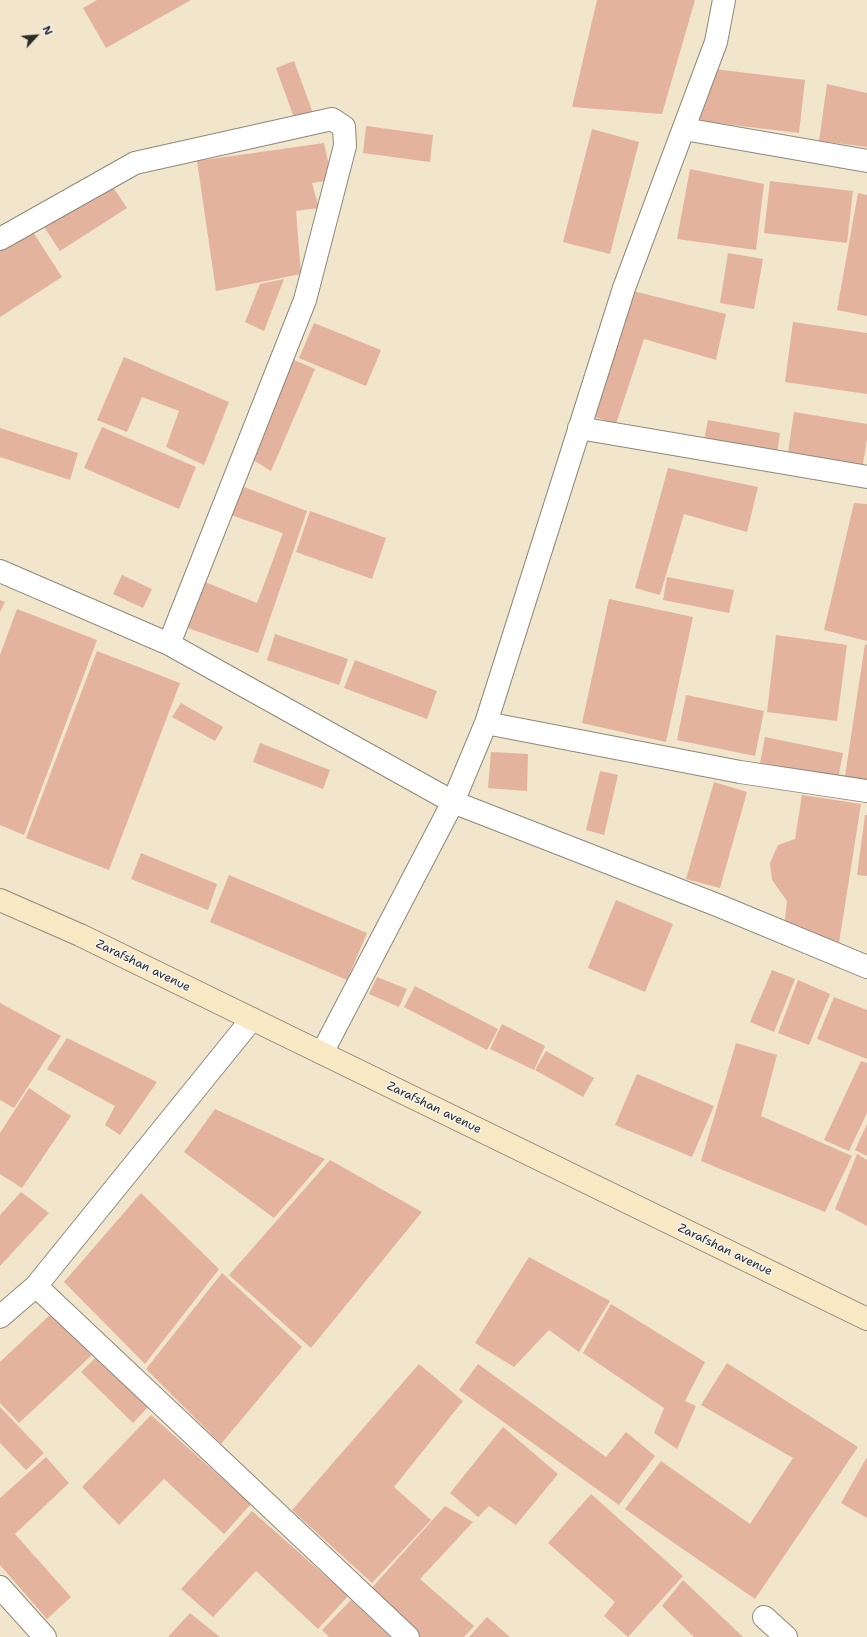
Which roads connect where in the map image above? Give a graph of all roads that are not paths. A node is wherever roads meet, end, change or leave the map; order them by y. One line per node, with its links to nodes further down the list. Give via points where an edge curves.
1 (724, 0): 2 (street, via 716,42)
2 (684, 129): 3 (street); 5 (street, via 624,288)
3 (867, 161)
4 (0, 239): 8 (street, via 135,163 332,119 344,127 345,146 305,300)
5 (579, 428): 6 (street); 9 (street)
6 (867, 477)
7 (0, 571): 8 (street)
8 (169, 644): 11 (street)
9 (486, 723): 10 (street, via 740,772); 11 (street)
10 (867, 791)
11 (453, 802): 13 (street, via 717,905); 15 (street)
12 (0, 900): 14 (main road, Zarafshan avenue, via 80,935)
13 (867, 967)
14 (252, 1019): 15 (main road, Zarafshan avenue); 16 (street)
15 (322, 1053): 18 (main road, Zarafshan avenue)
16 (36, 1286): 17 (street); 22 (street)
17 (0, 1317)
18 (867, 1319)
19 (0, 1587): 21 (street)
20 (764, 1617): 23 (street)
21 (45, 1637)
22 (408, 1637)
23 (786, 1637)

